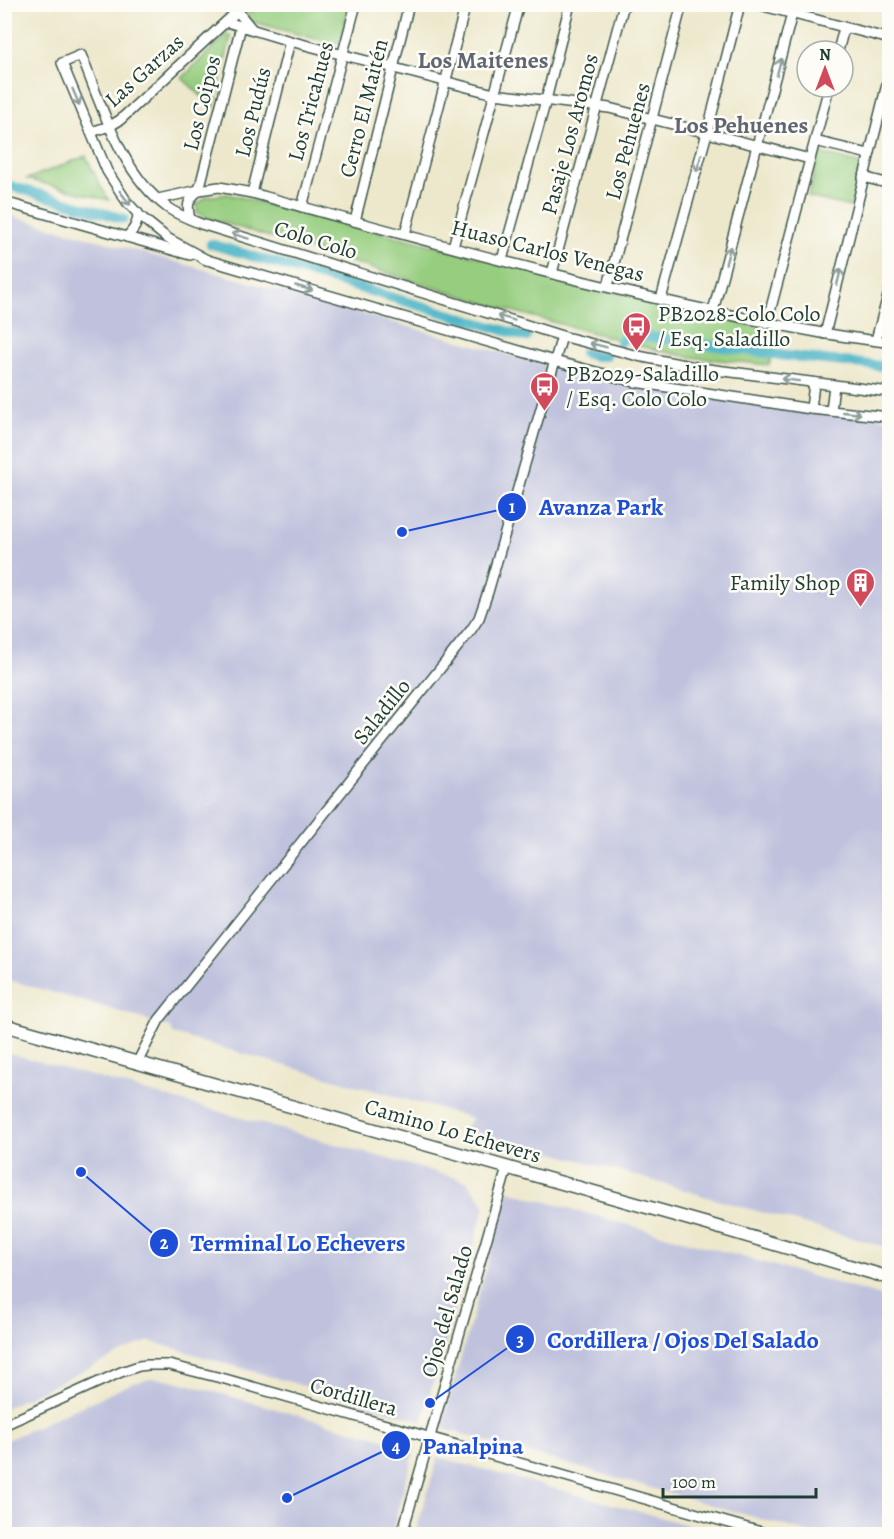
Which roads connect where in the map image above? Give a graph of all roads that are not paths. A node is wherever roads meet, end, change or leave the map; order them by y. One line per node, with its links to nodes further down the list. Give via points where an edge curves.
1 (245, 4): 11 (street, Las Garzas)
2 (356, 4): 20 (street, Los Tricahues)
3 (409, 4): 21 (street, Cerro El Maitén)
4 (466, 4): 23 (street)
5 (519, 4): 24 (street)
6 (570, 4): 26 (street)
7 (624, 4): 27 (street, Pasaje Los Aromos)
8 (682, 4): 28 (street, Los Pehuenes)
9 (740, 4): 31 (street)
10 (756, 4): 12 (street)
11 (236, 8): 13 (street, Las Garzas); 16 (street)
12 (792, 14): 15 (street); 33 (street, one-way to 12)
13 (227, 22): 14 (street); 29 (street, Las Garzas)
14 (241, 26): 16 (street); 38 (street, Los Coipos)
15 (844, 28): 17 (street); 18 (street)
16 (252, 29): 19 (street)
17 (841, 39)
18 (890, 39)
19 (290, 41): 20 (street); 39 (street, Los Pudús)
20 (342, 54): 21 (street); 42 (street, Los Tricahues)
21 (393, 68): 23 (street); 45 (street, Cerro El Maitén)
22 (890, 72): 34 (street)
23 (444, 82): 24 (street); 46 (street)
24 (494, 94): 26 (street); 48 (street)
25 (826, 99): 32 (street)
26 (546, 100): 27 (street); 50 (street)
27 (598, 106): 28 (street); 51 (street, Pasaje Los Aromos)
28 (653, 118): 31 (street); 52 (street, Los Pehuenes)
29 (110, 126): 30 (street, Las Garzas); 30 (street, Colo Colo, one-way to 30, via 81,55 62,63); 40 (street, Colo Colo, via 135,175)
30 (91, 132): 43 (street, Colo Colo, one-way to 43, via 112,181)
31 (707, 133): 33 (street); 54 (street, one-way to 54)
32 (815, 141): 34 (street); 35 (street)
33 (758, 146): 35 (street); 55 (street, one-way to 33)
34 (869, 154): 36 (street)
35 (810, 159): 56 (street)
36 (864, 177): 37 (street); 57 (street, one-way to 36)
37 (890, 184)
38 (199, 190): 39 (street, Huaso Carlos Venegas, via 219,187); 40 (street, Huaso Carlos Venegas); 44 (street, via 190,199)
39 (252, 193): 42 (street, Huaso Carlos Venegas)
40 (158, 199): 44 (street, Colo Colo)
41 (4, 201): 47 (street, Colo Colo)
42 (302, 207): 45 (street, Huaso Carlos Venegas)
43 (138, 213): 47 (street, via 135,229); 49 (street, Colo Colo, via 167,238)
44 (190, 219): 58 (street, Colo Colo, one-way to 44)
45 (355, 221): 46 (street, Huaso Carlos Venegas)
46 (405, 234): 48 (street, Huaso Carlos Venegas)
47 (127, 237): 49 (street, Colo Colo)
48 (453, 247): 50 (street, Huaso Carlos Venegas)
49 (207, 260): 61 (street, Colo Colo, one-way to 61)
50 (502, 260): 51 (street, Huaso Carlos Venegas)
51 (552, 273): 52 (street, Huaso Carlos Venegas)
52 (608, 286): 54 (street, Huaso Carlos Venegas)
53 (890, 288): 59 (street)
54 (661, 299): 55 (street, Huaso Carlos Venegas)
55 (713, 311): 56 (street, Huaso Carlos Venegas)
56 (767, 323): 57 (street, Huaso Carlos Venegas)
57 (825, 334): 59 (street, Huaso Carlos Venegas)
58 (562, 336): 61 (street, Saladillo); 62 (street, Colo Colo, one-way to 58, via 700,368)
59 (876, 340): 60 (street, Huaso Carlos Venegas)
60 (890, 343)
61 (554, 361): 65 (street, Colo Colo, via 635,382); 69 (street, Saladillo, via 479,618 159,1020)
62 (814, 383): 63 (street, Colo Colo); 65 (street)
63 (834, 385): 64 (street, Colo Colo); 66 (street)
64 (890, 392)
65 (811, 409): 66 (street, Colo Colo)
66 (831, 411): 67 (street, Colo Colo, one-way to 67)
67 (890, 417)
68 (4, 1025): 69 (main road, Camino Lo Echevers)
69 (137, 1063): 70 (main road, Camino Lo Echevers)
70 (507, 1168): 71 (main road, Camino Lo Echevers); 73 (street, Ojos del Salado)
71 (890, 1278)
72 (4, 1425): 73 (street, Cordillera, via 121,1372 159,1364)
73 (430, 1437): 74 (street, Ojos del Salado); 75 (street, Cordillera)
74 (402, 1534)
75 (768, 1534)

